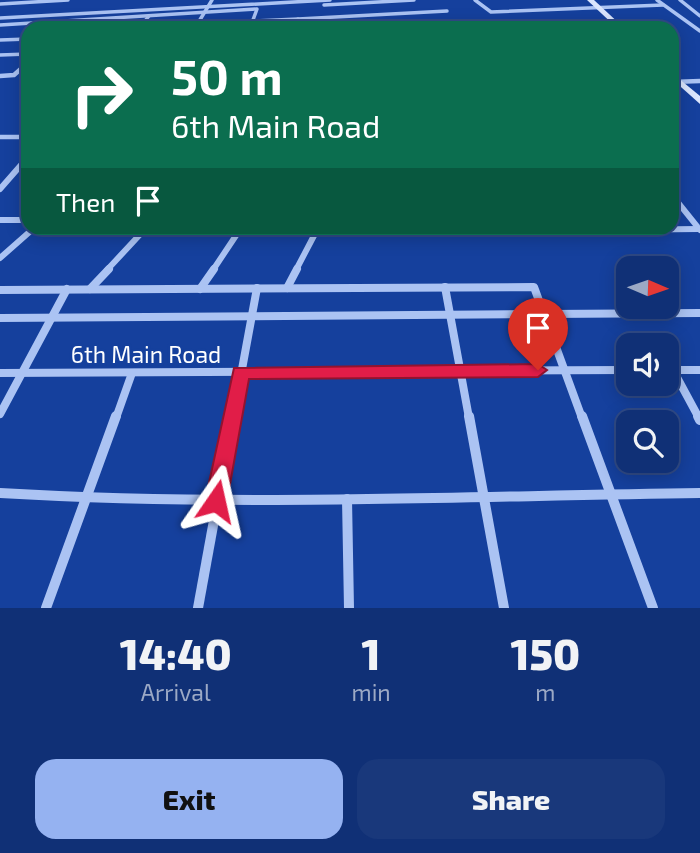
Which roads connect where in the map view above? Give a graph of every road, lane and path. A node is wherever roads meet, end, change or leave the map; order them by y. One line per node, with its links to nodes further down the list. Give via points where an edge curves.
1 (68, 0): 10 (street)
2 (162, 0): 16 (street)
3 (212, 0): 15 (street)
4 (330, 0): 15 (street)
5 (414, 0): 17 (street)
6 (475, 0): 11 (street, via 491,12)
7 (627, 0): 13 (street)
8 (657, 0): 14 (street)
9 (680, 0): 21 (street)
10 (20, 1): 12 (street); 22 (street)
11 (593, 3): 13 (street); 28 (main road)
12 (0, 4)
13 (634, 5): 14 (street)
14 (663, 5): 31 (street)
15 (208, 6): 16 (street); 19 (street)
16 (155, 9): 22 (street)
17 (257, 9): 19 (street); 24 (street)
18 (447, 11): 23 (street)
19 (204, 12): 20 (street); 27 (street)
20 (149, 16): 25 (street); 26 (street)
21 (700, 16)
22 (1, 18)
23 (298, 19): 24 (street)
24 (253, 20)
25 (66, 21)
26 (145, 21)
27 (199, 21)
28 (613, 21)
29 (21, 24): 30 (street)
30 (0, 25)
31 (700, 31)
32 (21, 39): 33 (street)
33 (0, 40)
34 (21, 54): 35 (street)
35 (0, 55)
36 (21, 68): 37 (street, via 14,75)
37 (0, 76)
38 (679, 80): 39 (street)
39 (700, 82)
40 (679, 83): 41 (main road)
41 (700, 100)
42 (0, 137): 43 (street)
43 (21, 137)
44 (21, 164): 45 (street)
45 (3, 182): 46 (street)
46 (0, 189)
47 (679, 204): 51 (street)
48 (0, 220): 49 (street)
49 (21, 220)
50 (679, 230): 51 (street)
51 (700, 230)
52 (26, 235): 56 (street)
53 (140, 235): 61 (street)
54 (237, 235): 62 (street)
55 (314, 235): 59 (street)
56 (0, 258)
57 (445, 287): 59 (street); 65 (street, via 534,287); 66 (street)
58 (257, 288): 59 (street); 62 (street); 67 (street)
59 (287, 288)
60 (67, 289): 61 (street); 63 (street); 69 (street)
61 (90, 289): 62 (street)
62 (201, 289)
63 (0, 290)
64 (700, 313): 65 (street)
65 (544, 315): 66 (street); 70 (street)
66 (449, 316): 67 (street); 74 (street)
67 (251, 317): 69 (street); 75 (street)
68 (0, 318): 69 (street)
69 (51, 318): 78 (street)
70 (565, 370): 71 (street, 6th Main Road); 74 (street, 6th Main Road); 83 (street)
71 (616, 370)
72 (679, 370): 73 (street)
73 (700, 370)
74 (458, 371): 75 (street, 6th Main Road); 85 (street)
75 (241, 372): 77 (street, 6th Main Road); 88 (street)
76 (0, 373): 78 (street, 6th Main Road)
77 (132, 373): 78 (street, 6th Main Road); 86 (street)
78 (21, 374): 80 (street)
79 (679, 385): 81 (street)
80 (0, 414)
81 (700, 420)
82 (0, 492): 86 (street)
83 (612, 493): 84 (street); 85 (street); 93 (street)
84 (700, 493)
85 (481, 496): 87 (street); 92 (street)
86 (85, 499): 88 (street); 89 (street)
87 (347, 499): 88 (street); 91 (street)
88 (216, 501): 90 (street)
89 (46, 608)
90 (198, 608)
91 (349, 608)
92 (503, 608)
93 (653, 608)

